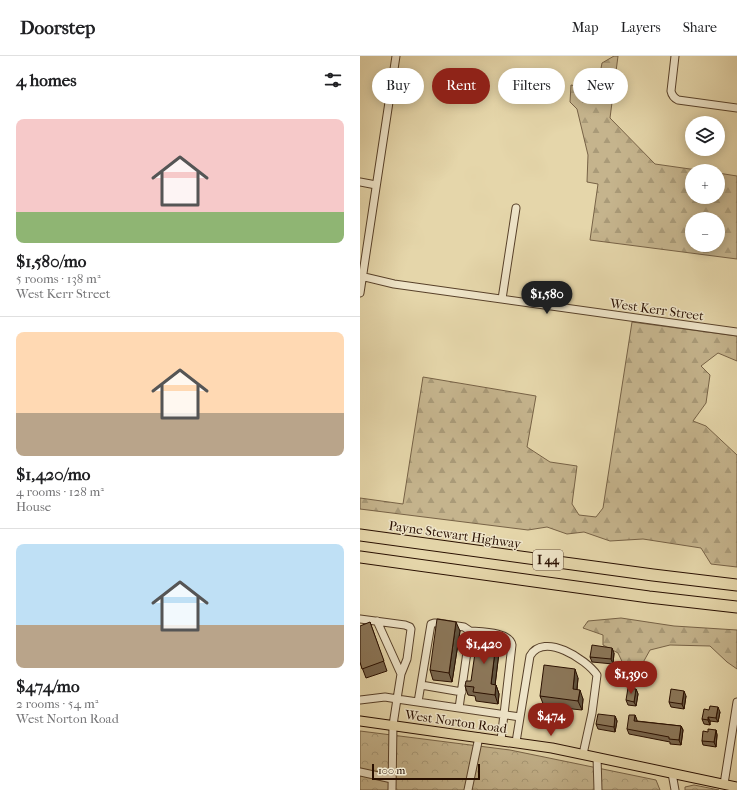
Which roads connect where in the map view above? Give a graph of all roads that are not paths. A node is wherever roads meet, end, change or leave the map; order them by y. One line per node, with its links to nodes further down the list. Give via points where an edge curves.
1 (396, 56): 5 (street)
2 (675, 56): 3 (street, via 672,95 678,100)
3 (737, 108)
4 (360, 182): 5 (street)
5 (376, 184): 7 (street)
6 (516, 208): 9 (street)
7 (361, 277): 8 (street); 9 (street, West Kerr Street)
8 (360, 293)
9 (502, 299): 10 (street, West Kerr Street)
10 (737, 332)
11 (360, 535): 13 (highway, Payne Stewart Highway / I 44)
12 (360, 558): 14 (highway, I 44)
13 (737, 585)
14 (737, 607)
15 (360, 619): 16 (street)
16 (377, 620): 18 (street); 18 (street, via 405,624 411,629 407,659)
17 (470, 631): 19 (street, via 464,627 431,624); 20 (street); 26 (street, via 497,634 511,641)
18 (401, 674): 21 (street)
19 (421, 685): 20 (street); 23 (street)
20 (462, 692): 25 (street)
21 (397, 699): 22 (street, via 385,697); 23 (street); 29 (street)
22 (360, 700)
23 (418, 702): 25 (street)
24 (737, 702): 38 (street)
25 (459, 708): 26 (street)
26 (504, 714): 27 (street); 31 (street)
27 (520, 717): 32 (street); 33 (street, via 532,652 553,647 579,658 597,675)
28 (360, 721): 29 (main road, West Norton Road)
29 (393, 725): 30 (main road, West Norton Road); 37 (street)
30 (479, 737): 31 (main road, West Norton Road); 41 (street)
31 (501, 740): 32 (main road, West Norton Road)
32 (516, 742): 33 (main road, West Norton Road)
33 (583, 754): 34 (main road, West Norton Road)
34 (597, 757): 36 (main road, West Norton Road); 42 (street)
35 (360, 772): 37 (street)
36 (672, 773): 38 (main road, West Norton Road); 43 (street)
37 (392, 779): 40 (street)
38 (724, 784): 39 (main road, West Norton Road)
39 (737, 787)
40 (392, 790)
41 (468, 790)
42 (598, 790)
43 (675, 790)

